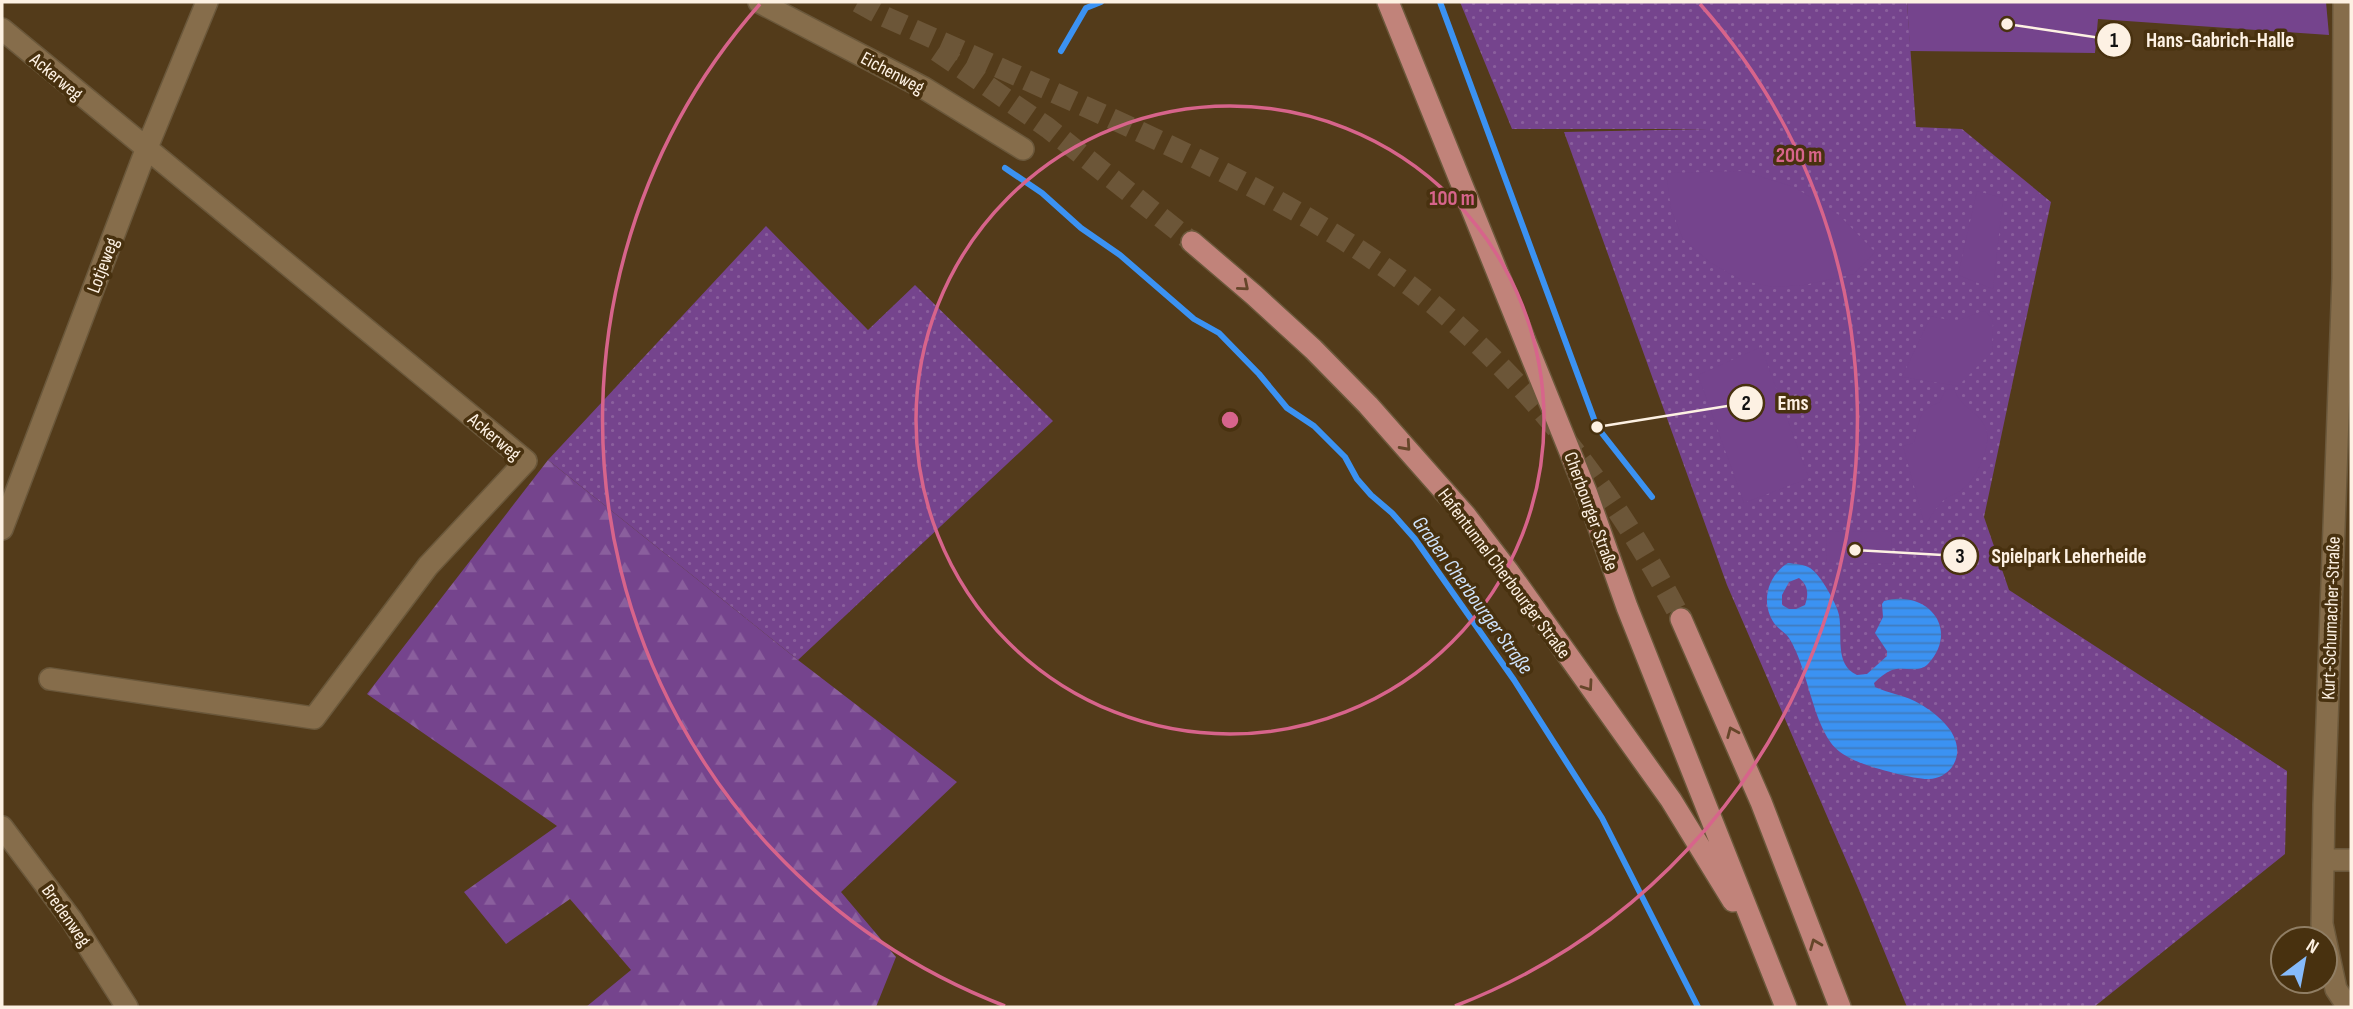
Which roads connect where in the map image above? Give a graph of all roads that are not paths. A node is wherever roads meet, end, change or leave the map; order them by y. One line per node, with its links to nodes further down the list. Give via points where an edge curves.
1 (207, 2): 7 (street, Lotjeweg)
2 (759, 2): 6 (street, Eichenweg, via 924,88)
3 (2344, 2): 9 (street, Kurt-Schumacher-Straße)
4 (1391, 7): 16 (main road, Cherbourger Straße, via 1587,494)
5 (2, 29): 7 (street, Ackerweg)
6 (1023, 149)
7 (146, 150): 10 (street, Lotjeweg); 12 (street, Ackerweg, via 526,461 428,566 314,718)
8 (1192, 243): 16 (main road, Hafentunnel Cherbourger Straße, one-way to 16, via 1312,349 1466,516 1671,800)
9 (2347, 307): 14 (street, Kurt-Schumacher-Straße)
10 (2, 529)
11 (1681, 620): 19 (main road, one-way to 11, via 1761,802)
12 (50, 679)
13 (2, 827): 17 (street, Bredenweg, via 71,919)
14 (2323, 860): 15 (street); 20 (street, Kurt-Schumacher-Straße, via 2322,924 2336,989)
15 (2351, 860)
16 (1763, 950): 18 (main road, Cherbourger Straße)
17 (127, 1007)
18 (1786, 1007)
19 (1840, 1007)
20 (2348, 1007)

